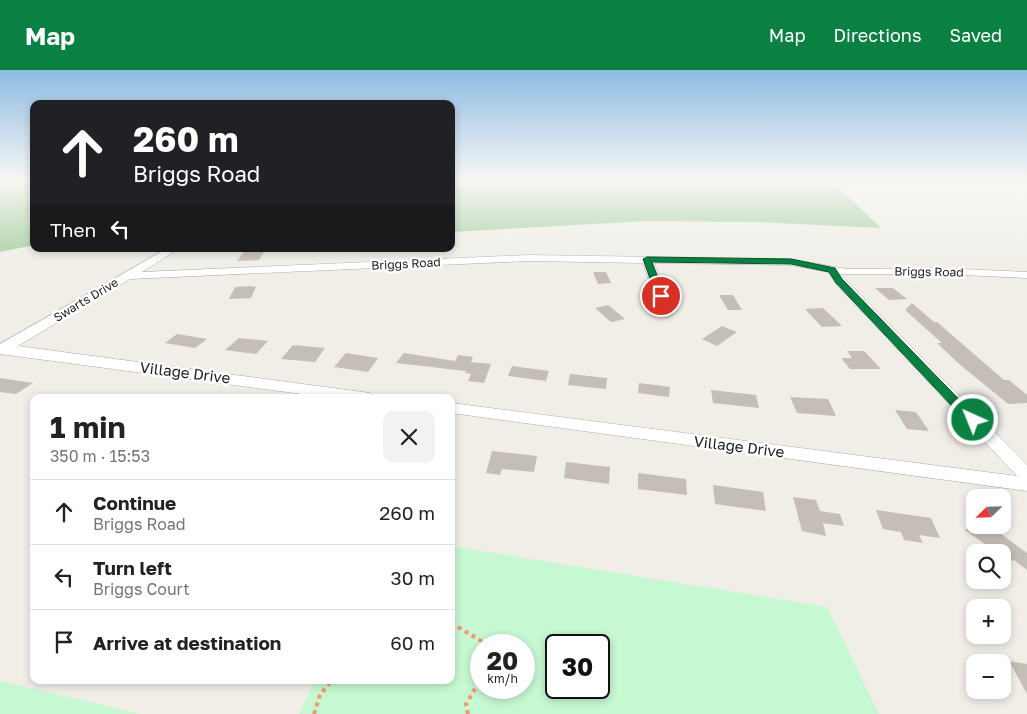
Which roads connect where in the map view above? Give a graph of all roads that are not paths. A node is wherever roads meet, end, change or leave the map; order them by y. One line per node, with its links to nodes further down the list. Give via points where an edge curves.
1 (168, 252): 5 (street, Swarts Drive)
2 (647, 259): 3 (street, Briggs Road, via 791,262); 5 (street, Briggs Road, via 537,258); 6 (street)
3 (832, 270): 4 (street, Briggs Road); 10 (street)
4 (1027, 275)
5 (128, 276): 7 (street, Swarts Drive)
6 (667, 314)
7 (2, 349): 8 (street, Village Drive)
8 (318, 394)
9 (455, 409): 11 (street, Village Drive)
10 (1027, 476)
11 (1027, 484)

